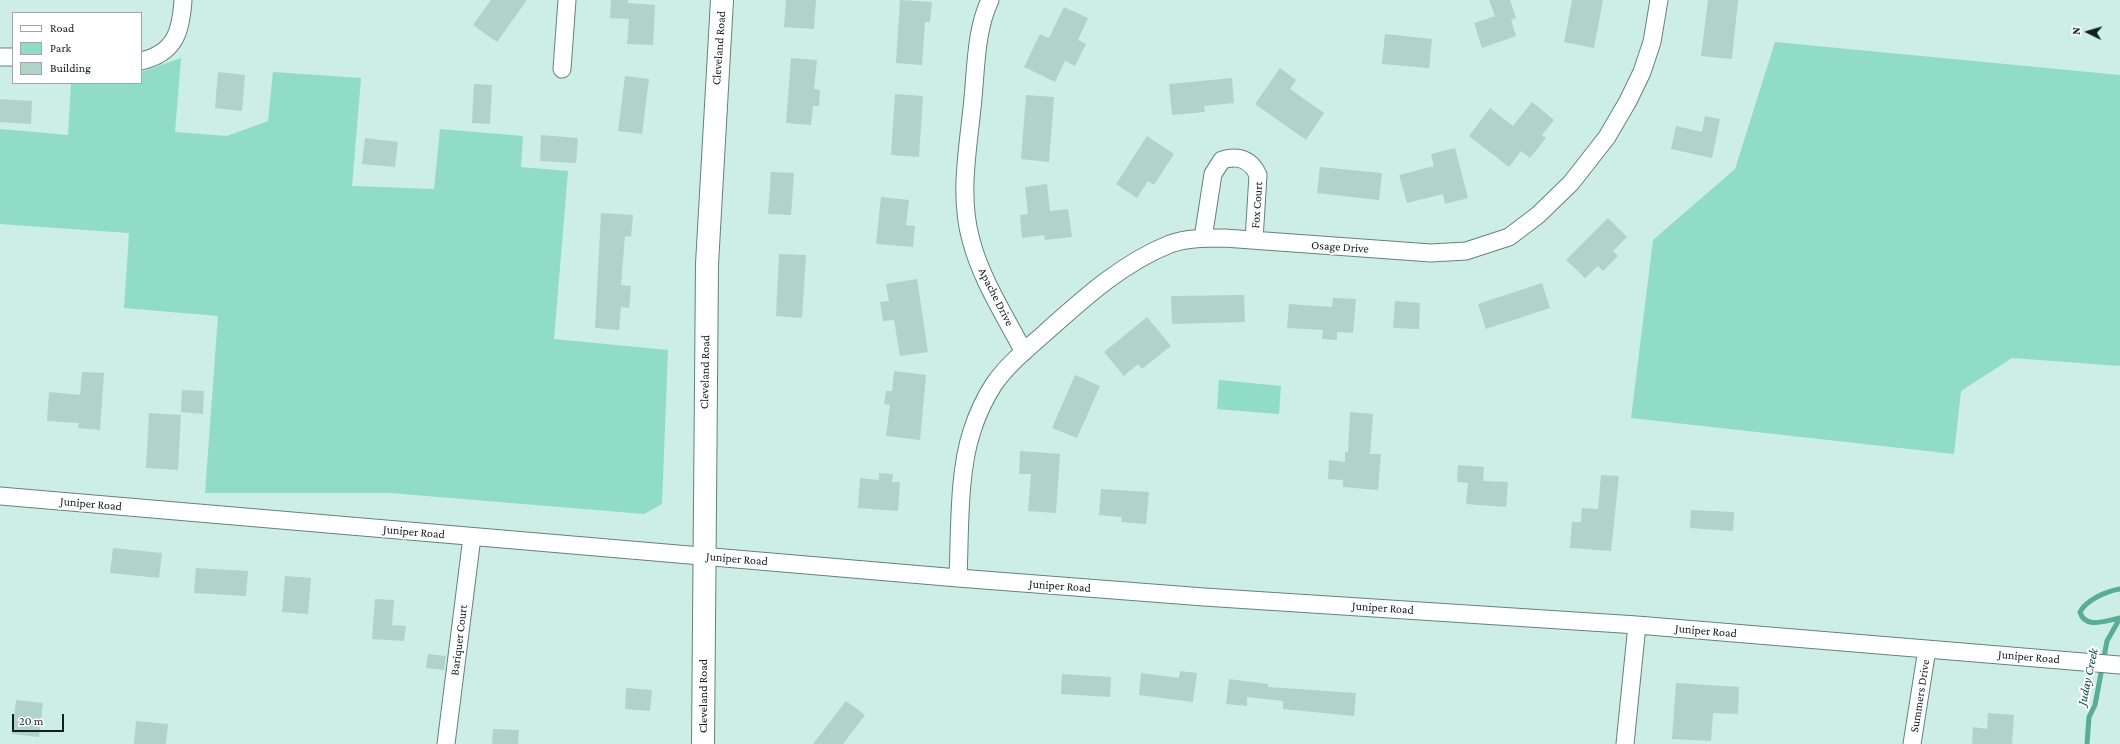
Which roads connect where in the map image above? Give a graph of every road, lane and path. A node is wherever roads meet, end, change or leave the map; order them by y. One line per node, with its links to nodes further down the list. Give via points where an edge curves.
1 (184, 0): 8 (street, via 180,25 168,49 159,56)
2 (568, 0): 9 (street)
3 (722, 0): 15 (main road, Cleveland Road, via 707,264)
4 (990, 0): 12 (street, Apache Drive, via 980,37 975,78 965,184 966,219 979,263)
5 (1659, 0): 11 (street, Osage Drive, via 1652,42 1642,72 1607,137 1571,183 1538,215 1508,237 1466,251 1431,253)
6 (0, 57): 7 (street)
7 (12, 58)
8 (142, 61)
9 (562, 69)
10 (1204, 238): 11 (street, Osage Drive); 11 (street, Fox Court, via 1214,174 1222,160 1236,157 1254,166 1258,175); 12 (street, Osage Drive, via 1171,244 1126,266 1083,299)
11 (1254, 240)
12 (1024, 352): 16 (street, via 1009,365 994,384 972,431 964,471)
13 (0, 496): 14 (street, Juniper Road)
14 (472, 537): 15 (street, Juniper Road); 20 (street, Bariquer Court)
15 (703, 556): 16 (street, Juniper Road); 21 (main road, Cleveland Road)
16 (958, 578): 17 (street, Juniper Road)
17 (1637, 625): 18 (street, Juniper Road); 22 (street)
18 (1927, 649): 19 (street, Juniper Road); 23 (street, Summers Drive)
19 (2119, 664)
20 (446, 744)
21 (703, 744)
22 (1624, 744)
23 (1912, 744)

